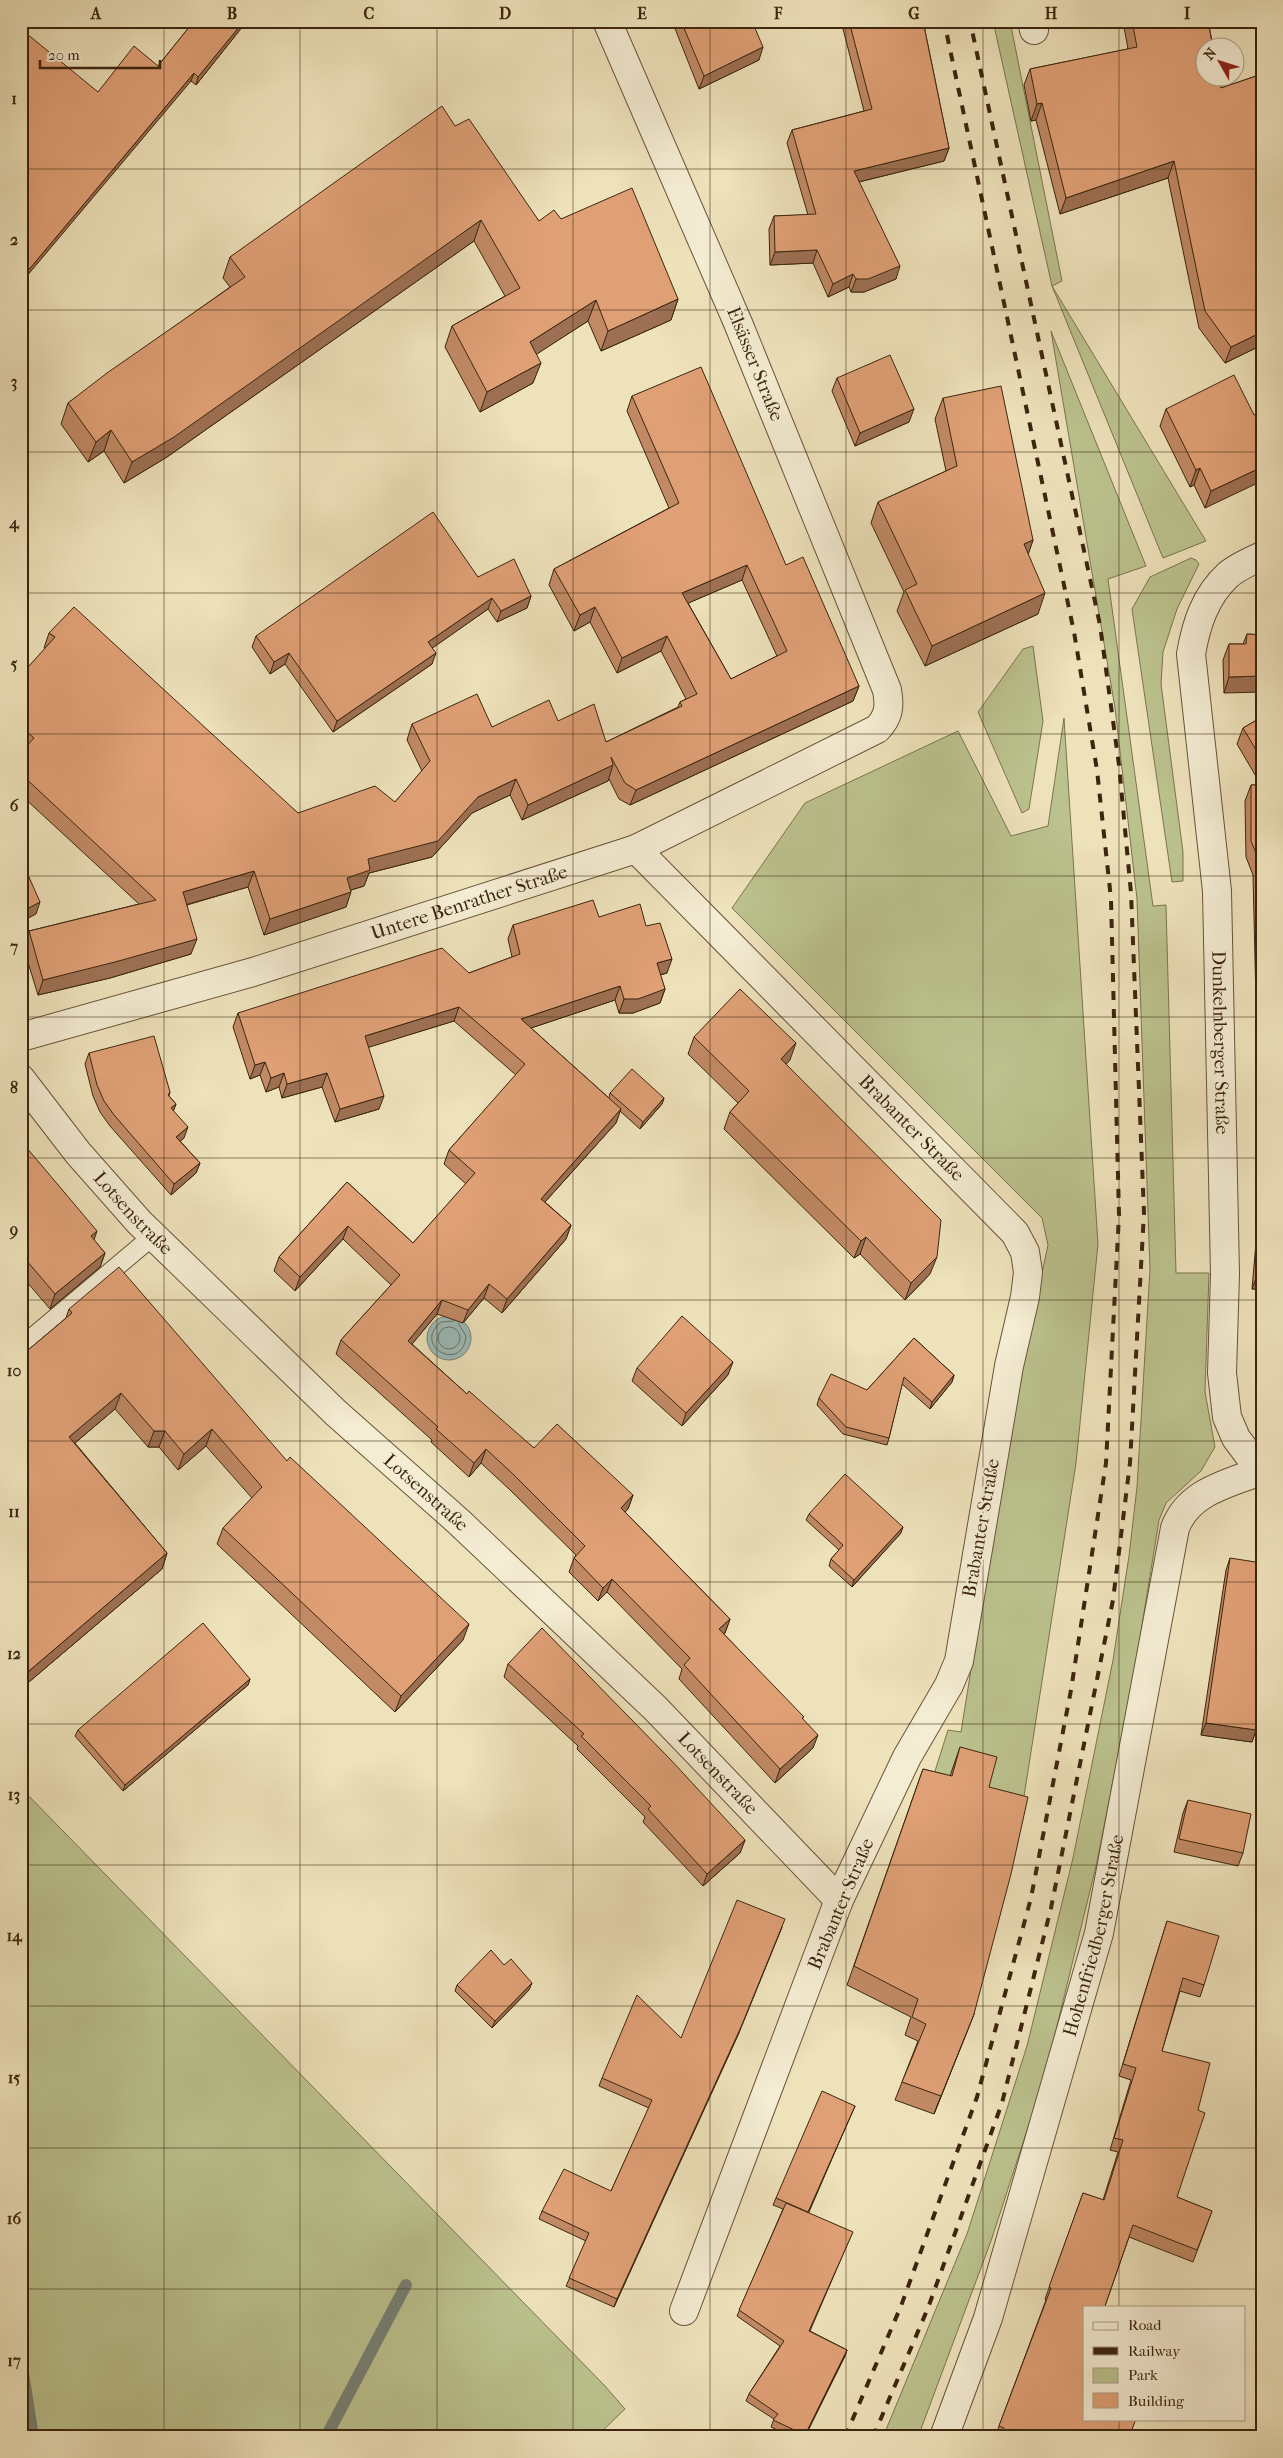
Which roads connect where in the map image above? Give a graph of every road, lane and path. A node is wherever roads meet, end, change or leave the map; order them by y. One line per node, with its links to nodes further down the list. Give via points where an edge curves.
1 (607, 21): 3 (street, Elsässer Straße, via 738,322 887,690)
2 (1262, 556): 9 (street, Dunkelnberger Straße, via 1228,574 1206,603 1196,628 1191,654 1217,891 1225,1274 1222,1373 1227,1417 1236,1438)
3 (889, 710): 4 (street, Untere Benrather Straße, via 885,722 877,729)
4 (636, 849): 5 (street, Untere Benrather Straße, via 253,972); 10 (street, Brabanter Straße, via 1015,1233 1025,1252 1028,1272 1025,1297 1008,1374 958,1661 949,1685 907,1757)
5 (21, 1037)
6 (21, 1079): 7 (street, Lotsenstraße, via 78,1153)
7 (154, 1236): 8 (lane); 10 (street, Lotsenstraße, via 336,1413 459,1522 655,1708)
8 (21, 1348)
9 (1261, 1472): 12 (street, Hohenfriedberger Straße, via 1200,1496 1183,1511 1175,1528 1099,1933 988,2318)
10 (839, 1900): 11 (street, Brabanter Straße)
11 (684, 2312)
12 (944, 2437)

